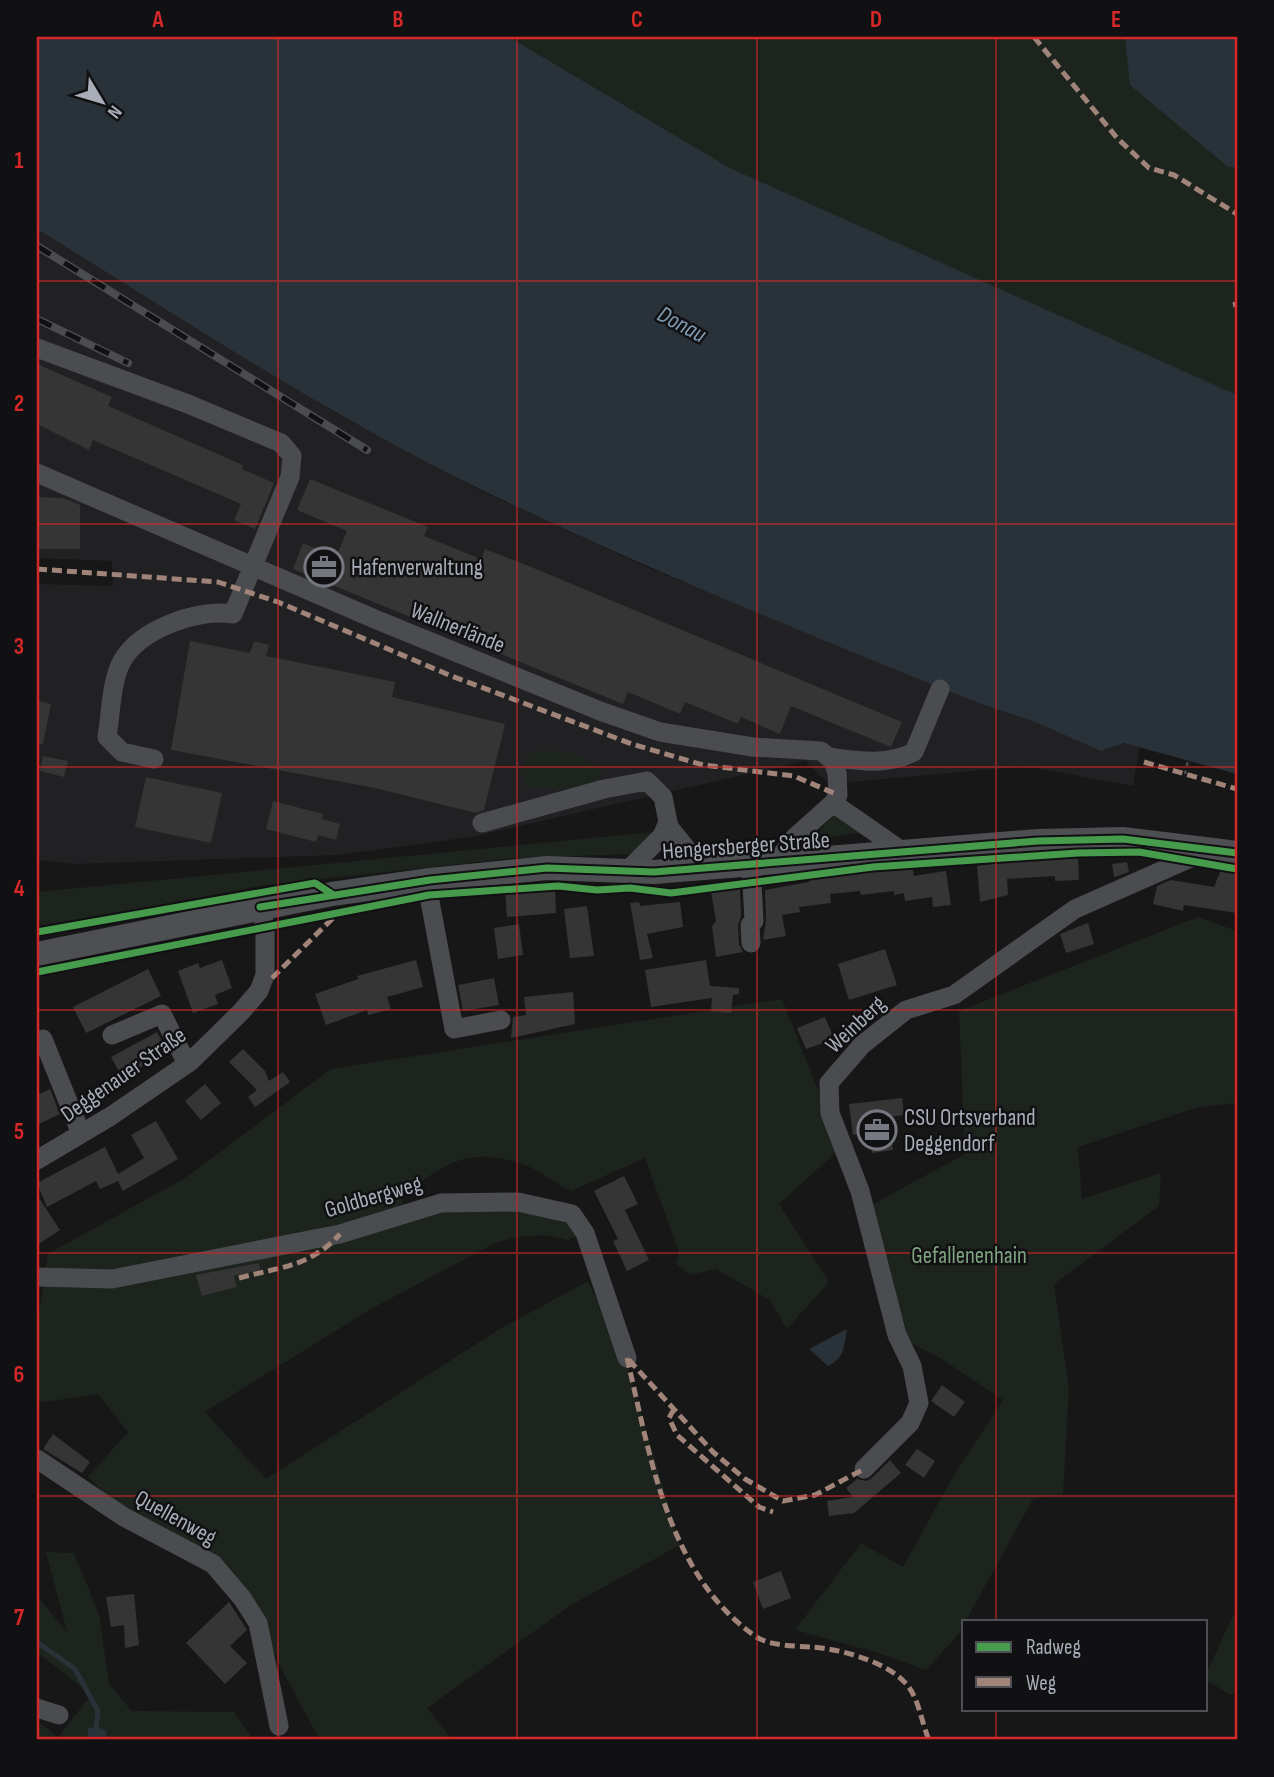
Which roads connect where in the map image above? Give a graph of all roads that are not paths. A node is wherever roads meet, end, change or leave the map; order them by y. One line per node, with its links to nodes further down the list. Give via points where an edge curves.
1 (37, 348): 3 (street, via 281,443 292,456 290,477)
2 (37, 473): 3 (street, Wallnerlände)
3 (252, 566): 5 (street, Wallnerlände, via 660,732 753,747 808,748); 6 (street, via 233,614 198,613 150,633 122,661 107,737 122,752)
4 (940, 689): 5 (street, Wallnerlände, via 914,752 874,763)
5 (829, 757): 7 (street, via 837,773)
6 (154, 759)
7 (834, 803): 11 (street); 13 (street)
8 (668, 822): 9 (street, via 663,797 647,782 604,789); 14 (street); 15 (street, via 662,836)
9 (482, 823)
10 (1212, 849): 11 (main road, Hengersberger Straße, via 1123,839); 12 (main road, Hengersberger Straße); 29 (street, Weinberg, via 1075,909 954,995 906,1010 862,1045 829,1083 830,1113 860,1191 919,1403 910,1423)
11 (902, 851): 13 (main road, Hengersberger Straße)
12 (1237, 853)
13 (763, 864): 14 (main road, Hengersberger Straße); 18 (street, via 750,925)
14 (698, 869): 15 (main road, Hengersberger Straße)
15 (627, 871): 16 (main road, Hengersberger Straße, via 547,868)
16 (426, 880): 17 (main road, Hengersberger Straße); 20 (street, via 454,1029)
17 (260, 907): 19 (main road, Hengersberger Straße); 23 (street, Deggenauer Straße, via 265,926 265,975 259,991)
18 (751, 943)
19 (37, 954)
20 (501, 1020)
21 (112, 1035): 23 (street, via 162,1014)
22 (43, 1039): 24 (street)
23 (187, 1064): 24 (street, Deggenauer Straße)
24 (81, 1134): 25 (street, Deggenauer Straße)
25 (37, 1160)
26 (37, 1276): 27 (street, Goldbergweg, via 111,1279 340,1234 441,1203 518,1202 572,1214 585,1233)
27 (627, 1358)
28 (37, 1459): 32 (street, Quellenweg, via 124,1517 213,1564 258,1623)
29 (864, 1469)
30 (37, 1708): 31 (street)
31 (59, 1715)
32 (279, 1726)

